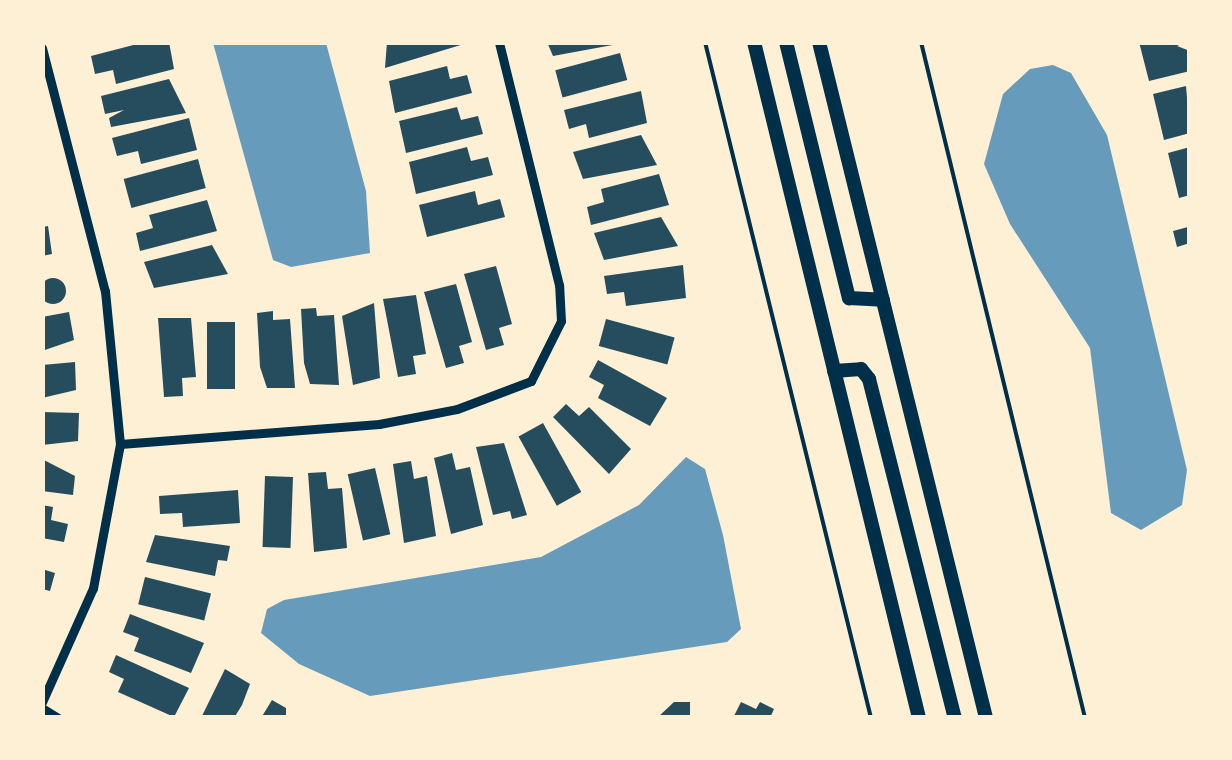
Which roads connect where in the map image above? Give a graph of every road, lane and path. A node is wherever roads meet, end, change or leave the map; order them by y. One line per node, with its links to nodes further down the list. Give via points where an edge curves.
1 (499, 42): 10 (street, via 559,286 562,320 531,381 457,409 379,424)
2 (705, 42): 13 (path)
3 (754, 42): 9 (main road)
4 (786, 42): 8 (main road, via 849,298)
5 (819, 42): 8 (main road)
6 (921, 42): 17 (path)
7 (42, 48): 10 (street, via 105,292)
8 (883, 300): 16 (main road)
9 (834, 371): 14 (main road); 15 (main road, via 861,369 869,379)
10 (120, 444): 11 (street, via 93,588)
11 (42, 705): 12 (street)
12 (58, 718)
13 (871, 718)
14 (918, 718)
15 (956, 718)
16 (986, 718)
17 (1085, 718)

